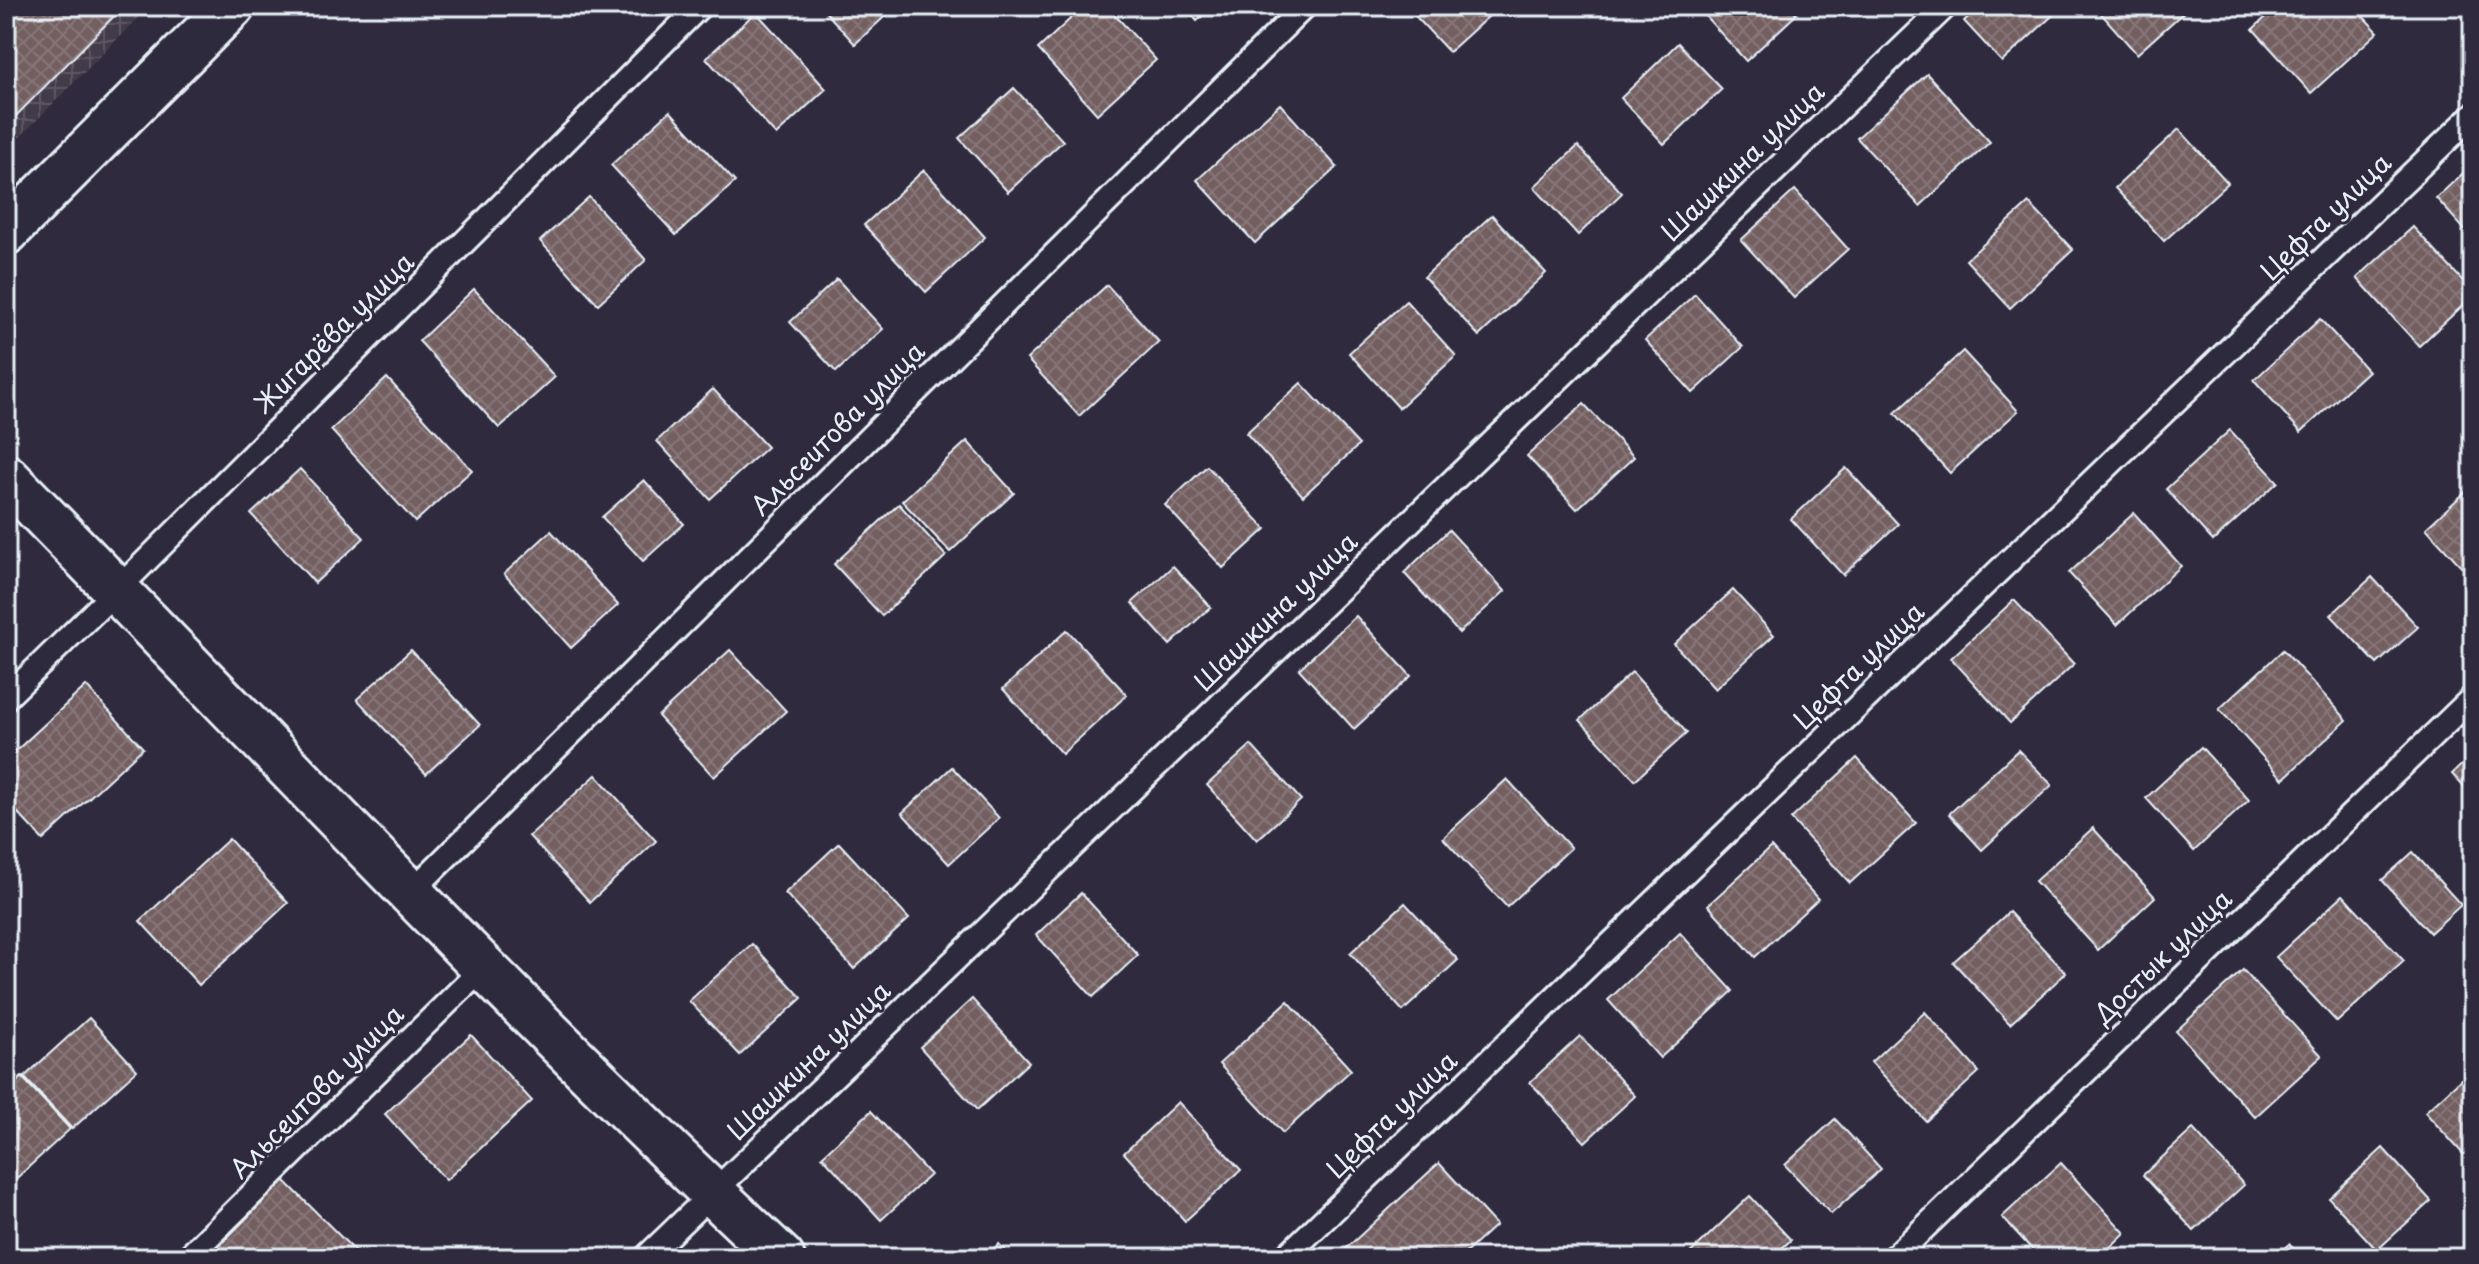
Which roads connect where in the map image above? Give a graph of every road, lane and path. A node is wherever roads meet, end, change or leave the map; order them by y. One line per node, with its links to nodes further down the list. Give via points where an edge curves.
1 (232, 6): 6 (street)
2 (700, 6): 8 (lane, Жигарёва улица)
3 (1305, 6): 11 (lane, Альсеитова улица)
4 (1946, 6): 13 (lane, Шашкина улица)
5 (2473, 115): 17 (lane, Цефта улица)
6 (6, 232)
7 (6, 477): 8 (street)
8 (117, 590): 10 (lane, Жигарёва улица); 11 (street)
9 (2473, 697): 18 (lane, Достык улица)
10 (6, 698)
11 (411, 892): 12 (street)
12 (485, 966): 13 (street); 14 (lane, Альсеитова улица)
13 (712, 1192): 15 (lane, Шашкина улица); 16 (street)
14 (187, 1258)
15 (645, 1258)
16 (782, 1258)
17 (1284, 1258)
18 (1893, 1258)

